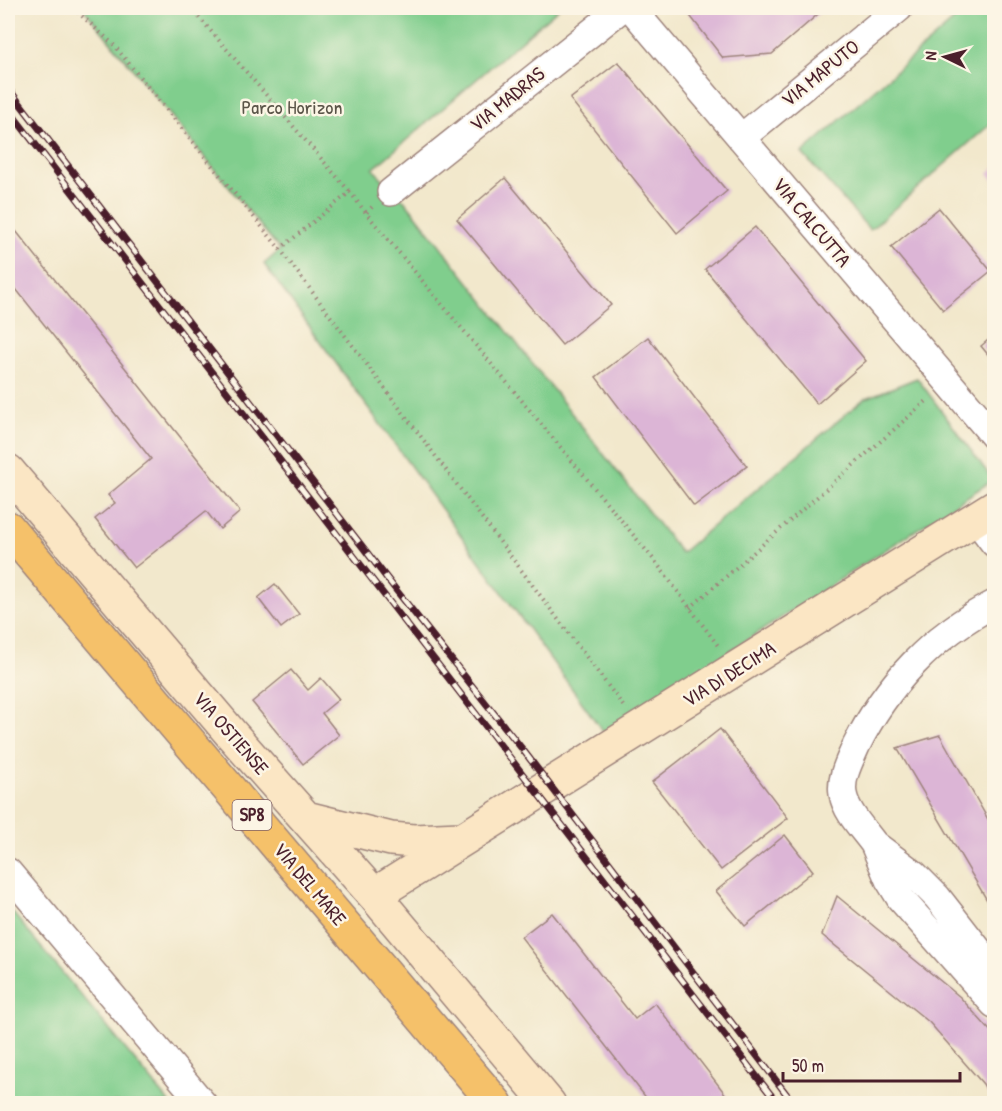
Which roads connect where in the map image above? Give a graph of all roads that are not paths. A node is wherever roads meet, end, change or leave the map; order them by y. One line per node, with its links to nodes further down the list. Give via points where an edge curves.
1 (622, 8): 5 (street, VIA MADRAS)
2 (631, 8): 4 (street, VIA CALCUTTA)
3 (899, 8): 4 (street, VIA MAPUTO)
4 (741, 138): 6 (street, VIA CALCUTTA)
5 (392, 192)
6 (994, 436)
7 (8, 471): 11 (street, VIA OSTIENSE)
8 (988, 523): 12 (street, VIA DI DECIMA, via 735,670)
9 (8, 528): 19 (main road, VIA DEL MARE / SP8)
10 (994, 604): 13 (street, via 921,655 889,693 861,738 848,765 842,791 846,804)
11 (306, 818): 12 (street, VIA DI DECIMA, via 391,839); 15 (street, VIA OSTIENSE)
12 (462, 839): 15 (street, VIA DI DECIMA)
13 (874, 844): 16 (street, via 938,897); 17 (street, via 900,898)
14 (8, 872): 18 (street)
15 (374, 895): 20 (street, VIA OSTIENSE)
16 (994, 969)
17 (994, 1004)
18 (203, 1104)
19 (496, 1104)
20 (549, 1104)

